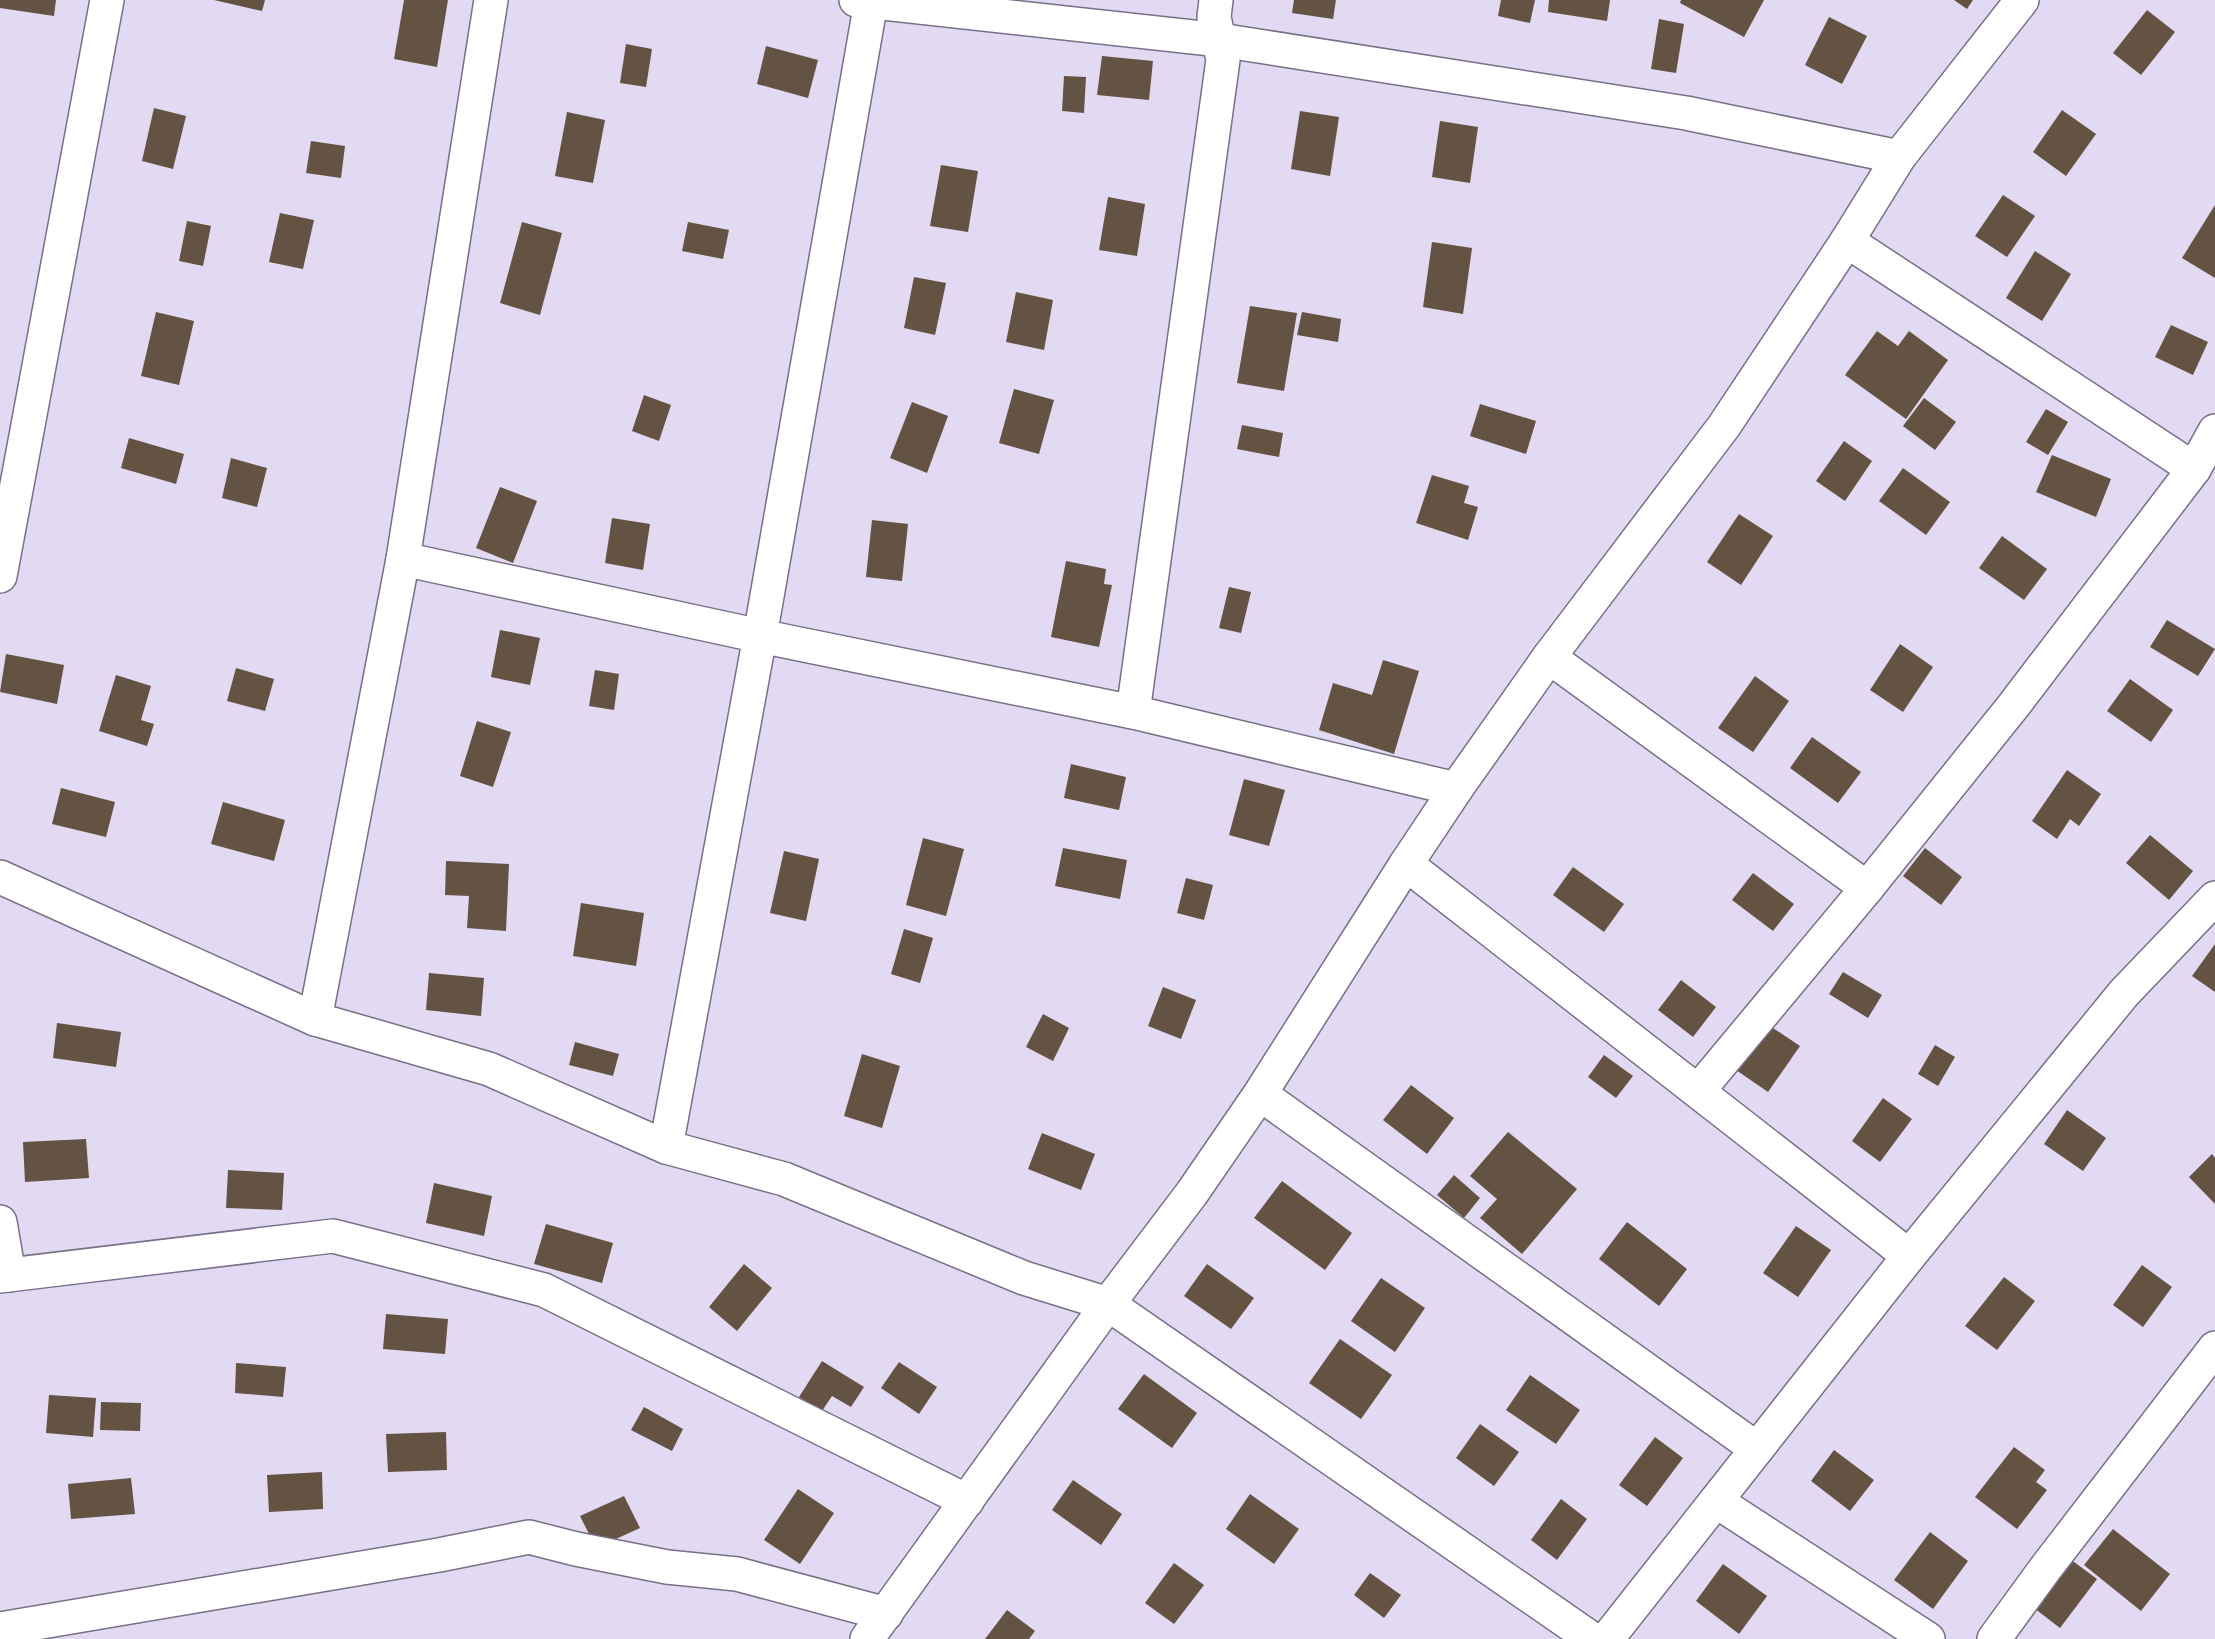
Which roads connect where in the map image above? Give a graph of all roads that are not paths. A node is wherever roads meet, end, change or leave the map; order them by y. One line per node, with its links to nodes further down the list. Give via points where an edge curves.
1 (107, 0): 12 (street)
2 (491, 0): 11 (street)
3 (1216, 0): 6 (street, via 1214,17)
4 (2022, 0): 7 (street)
5 (864, 1): 6 (street); 13 (street)
6 (1220, 40): 7 (street, via 1686,113); 15 (street, via 1223,60)
7 (1899, 158): 8 (street)
8 (1846, 241): 10 (street); 14 (street, via 1724,426)
9 (2215, 430): 10 (street)
10 (2194, 469): 19 (street, via 2014,705)
11 (403, 559): 13 (street); 21 (street)
12 (0, 576)
13 (760, 636): 15 (street); 24 (street)
14 (1549, 657): 16 (street); 19 (street)
15 (1133, 712): 16 (street)
16 (1456, 789): 17 (street)
17 (1406, 864): 22 (street); 23 (street)
18 (0, 877): 21 (street)
19 (1867, 888): 22 (street)
20 (2215, 898): 26 (street, via 2124,993)
21 (315, 1019): 24 (street, via 489,1069)
22 (1698, 1091): 26 (street)
23 (1260, 1094): 28 (street); 30 (street)
24 (666, 1147): 28 (street, via 784,1179 1024,1278)
25 (0, 1222): 27 (street)
26 (1909, 1256): 30 (street)
27 (4, 1275): 31 (street, via 333,1236 544,1290)
28 (1108, 1304): 31 (street); 35 (street)
29 (2215, 1348): 38 (street)
30 (1757, 1449): 32 (street)
31 (967, 1501): 33 (street)
32 (1716, 1501): 36 (street); 37 (street)
33 (877, 1626): 34 (street, via 737,1574 667,1567 529,1537)
34 (0, 1629)
35 (1592, 1639)
36 (1607, 1639)
37 (1928, 1639)
38 (1994, 1639)

